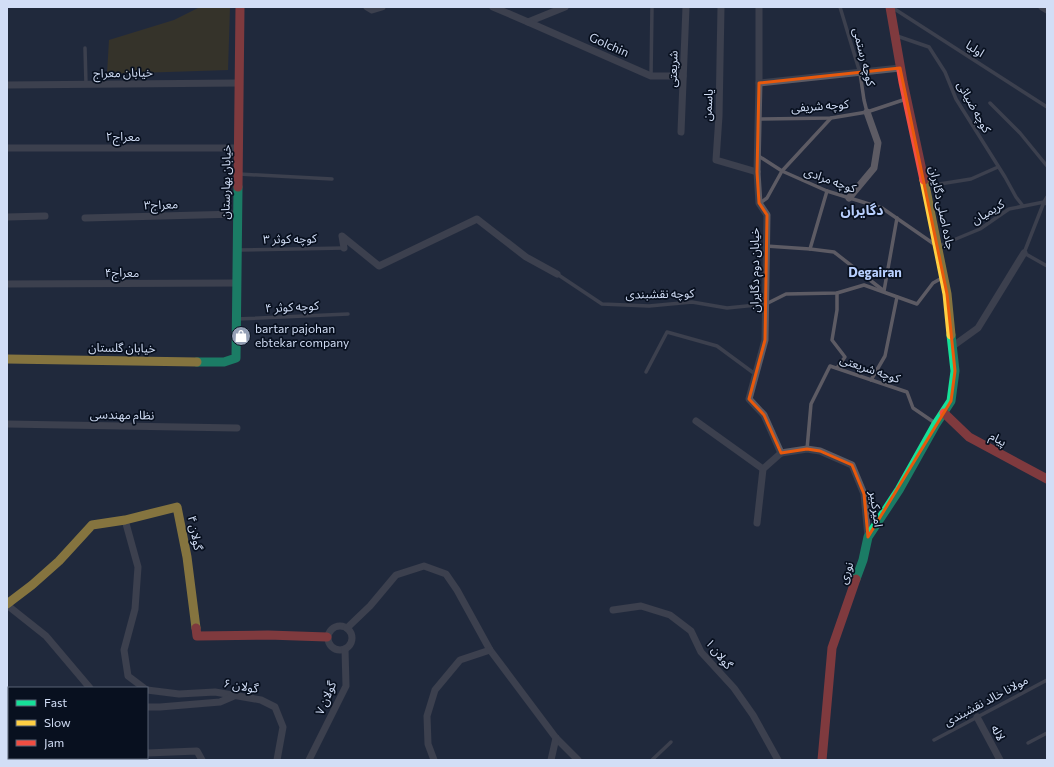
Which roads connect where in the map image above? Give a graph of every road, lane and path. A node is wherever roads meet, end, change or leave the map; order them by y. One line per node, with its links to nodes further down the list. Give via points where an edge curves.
1 (240, 7): 22 (street, خیابان بهارستان)
2 (382, 7): 12 (street)
3 (493, 7): 14 (street, Golchin)
4 (565, 7): 14 (street)
5 (652, 7): 19 (lane)
6 (686, 7): 20 (street, شریعتی)
7 (721, 7): 37 (street, یاسمن, via 716,160)
8 (759, 7): 21 (street, خیابان دوم دگایران)
9 (840, 7): 18 (lane, کوچه رستمی)
10 (891, 7): 15 (street, جاده اصلی دگایران); 27 (lane, اولیا)
11 (1042, 7): 13 (street)
12 (369, 9)
13 (1047, 10)
14 (528, 22): 19 (street, Golchin)
15 (894, 35): 17 (street, جاده اصلی دگایران); 36 (lane, کوچه ضیائی, via 929,47 945,72 956,99)
16 (85, 48): 23 (lane)
17 (900, 68): 18 (street); 25 (street, جاده اصلی دگایران)
18 (860, 73): 21 (street); 28 (lane, کوچه رستمی)
19 (651, 76): 20 (street, Golchin)
20 (683, 76): 31 (street, شریعتی)
21 (759, 82): 30 (street, خیابان دوم دگایران)
22 (239, 83): 23 (street, خیابان معراج); 33 (street, خیابان بهارستان)
23 (86, 84): 24 (street, خیابان معراج)
24 (7, 85)
25 (907, 99): 28 (lane, کوچه شریفی); 41 (street, جاده اصلی دگایران)
26 (990, 103): 35 (lane, via 1020,133)
27 (1047, 107)
28 (867, 112): 29 (lane, کوچه شریفی); 43 (street, via 878,144 874,168)
29 (831, 118): 30 (lane, کوچه شریفی); 38 (lane)
30 (757, 119): 34 (street, خیابان دوم دگایران)
31 (681, 132)
32 (7, 148): 33 (street, معراج۲)
33 (239, 148): 39 (street, خیابان بهارستان)
34 (757, 154): 37 (street, خیابان دوم دگایران); 38 (lane, کوچه مرادی)
35 (1047, 166)
36 (998, 167): 41 (lane, via 971,180); 47 (lane, کوچه ضیائی)
37 (757, 172): 45 (street, خیابان دوم دگایران)
38 (782, 172): 42 (lane, کوچه مرادی); 45 (lane, via 767,198)
39 (238, 174): 40 (lane); 48 (street, خیابان بهارستان)
40 (332, 179)
41 (926, 186): 54 (street, جاده اصلی دگایران)
42 (827, 191): 43 (lane, کوچه مرادی); 56 (lane)
43 (849, 198): 52 (lane, کوچه مرادی, via 882,208)
44 (1047, 198): 46 (lane)
45 (759, 203): 53 (street, خیابان دوم دگایران, via 767,216)
46 (1046, 203): 47 (lane, کریمیان); 58 (lane)
47 (1023, 206): 54 (lane, کریمیان, via 1009,209 980,229)
48 (238, 214): 51 (street, معراج۳); 57 (street, خیابان بهارستان)
49 (45, 216): 50 (street)
50 (7, 217)
51 (85, 218)
52 (898, 218): 54 (lane, کوچه مرادی); 64 (lane)
53 (766, 246): 56 (lane); 67 (street, خیابان دوم دگایران)
54 (938, 246): 61 (street, جاده اصلی دگایران)
55 (344, 248): 57 (lane, کوچه کوثر ۳); 60 (street, via 342,236 378,266 477,219 526,257)
56 (810, 249): 64 (lane, via 834,252)
57 (237, 250): 62 (street, خیابان بهارستان)
58 (1024, 254): 59 (lane); 70 (street, via 978,328)
59 (1047, 266)
60 (557, 274): 67 (lane, کوچه نقشبندی, via 602,304 649,306 692,302 728,308)
61 (944, 277): 66 (lane, کوچه نقشبندی, via 932,283 917,304); 70 (street, جاده اصلی دگایران)
62 (237, 283): 63 (street, معراج۴); 69 (street, خیابان بهارستان)
63 (7, 284)
64 (884, 291): 65 (lane, کوچه نقشبندی, via 864,285); 66 (lane, کوچه نقشبندی)
65 (837, 293): 67 (lane, کوچه نقشبندی, via 786,294); 73 (lane, via 832,340 845,357)
66 (897, 296): 76 (lane, via 885,356)
67 (766, 304): 75 (street, خیابان دوم دگایران, via 766,340)
68 (348, 314): 69 (lane, کوچه کوثر ۴)
69 (236, 320): 71 (street, خیابان بهارستان)
70 (953, 346): 77 (street, جاده اصلی دگایران, via 955,370 950,401)
71 (236, 358): 72 (street, خیابان گلستان, via 224,362)
72 (7, 359)
73 (836, 368): 76 (lane, کوچه شریعتی); 82 (lane, کوچه شریعتی, via 830,366 811,404)
74 (646, 372): 75 (lane, via 667,332 717,346)
75 (756, 374): 83 (street, خیابان دوم دگایران, via 749,399 764,415)
76 (871, 380): 80 (lane, کوچه شریعتی, via 907,392 913,408)
77 (944, 413): 80 (street, نوری); 85 (street, پیام, via 969,437)
78 (696, 421): 84 (street)
79 (7, 424): 81 (street, نظام مهندسی)
80 (936, 424): 88 (street, نوری, via 899,490)
81 (237, 428)
82 (807, 449): 83 (street, امیرکبیر); 88 (street, امیرکبیر, via 820,450 852,465 864,494)
83 (781, 453): 84 (street)
84 (763, 469): 87 (street)
85 (1047, 479)
86 (125, 520): 89 (street, گولان ۴, via 92,525 58,561); 92 (street, گولان ۴, via 178,507 197,636); 97 (street, via 138,567 135,609 124,650 128,676)
87 (757, 523)
88 (868, 537): 117 (street, نوری, via 863,560 832,648)
89 (7, 604): 96 (street, via 46,636)
90 (614, 610): 116 (street, گولان ۱, via 641,606 670,615 691,631 701,652 734,688 753,715)
91 (347, 628): 92 (street, via 335,627); 93 (street, via 352,639); 94 (street, via 396,575 424,566 446,574)
92 (327, 636): 93 (street, via 328,643 333,648)
93 (345, 649): 108 (street, گولان ۷, via 346,686)
94 (490, 650): 103 (street); 112 (street, via 460,660 435,690 427,716 428,744)
95 (1047, 680): 101 (lane, مولانا خالد نقشبندی)
96 (89, 687)
97 (143, 687)
98 (148, 690): 99 (street, گولان ۶, via 179,694 216,692)
99 (234, 696): 100 (street, via 220,702); 111 (street, گولان ۶, via 261,700 275,707 283,727)
100 (148, 707)
101 (977, 717): 104 (lane, مولانا خالد نقشبندی); 109 (street, لاله)
102 (1047, 733): 106 (lane)
103 (556, 738): 113 (street); 114 (street)
104 (934, 740)
105 (672, 742): 115 (lane)
106 (1028, 743)
107 (148, 753): 110 (street, via 197,752)
108 (311, 758)
109 (998, 759)
110 (202, 760)
111 (277, 760)
112 (434, 760)
113 (551, 760)
114 (578, 760)
115 (652, 760)
116 (778, 760)
117 (822, 760)

